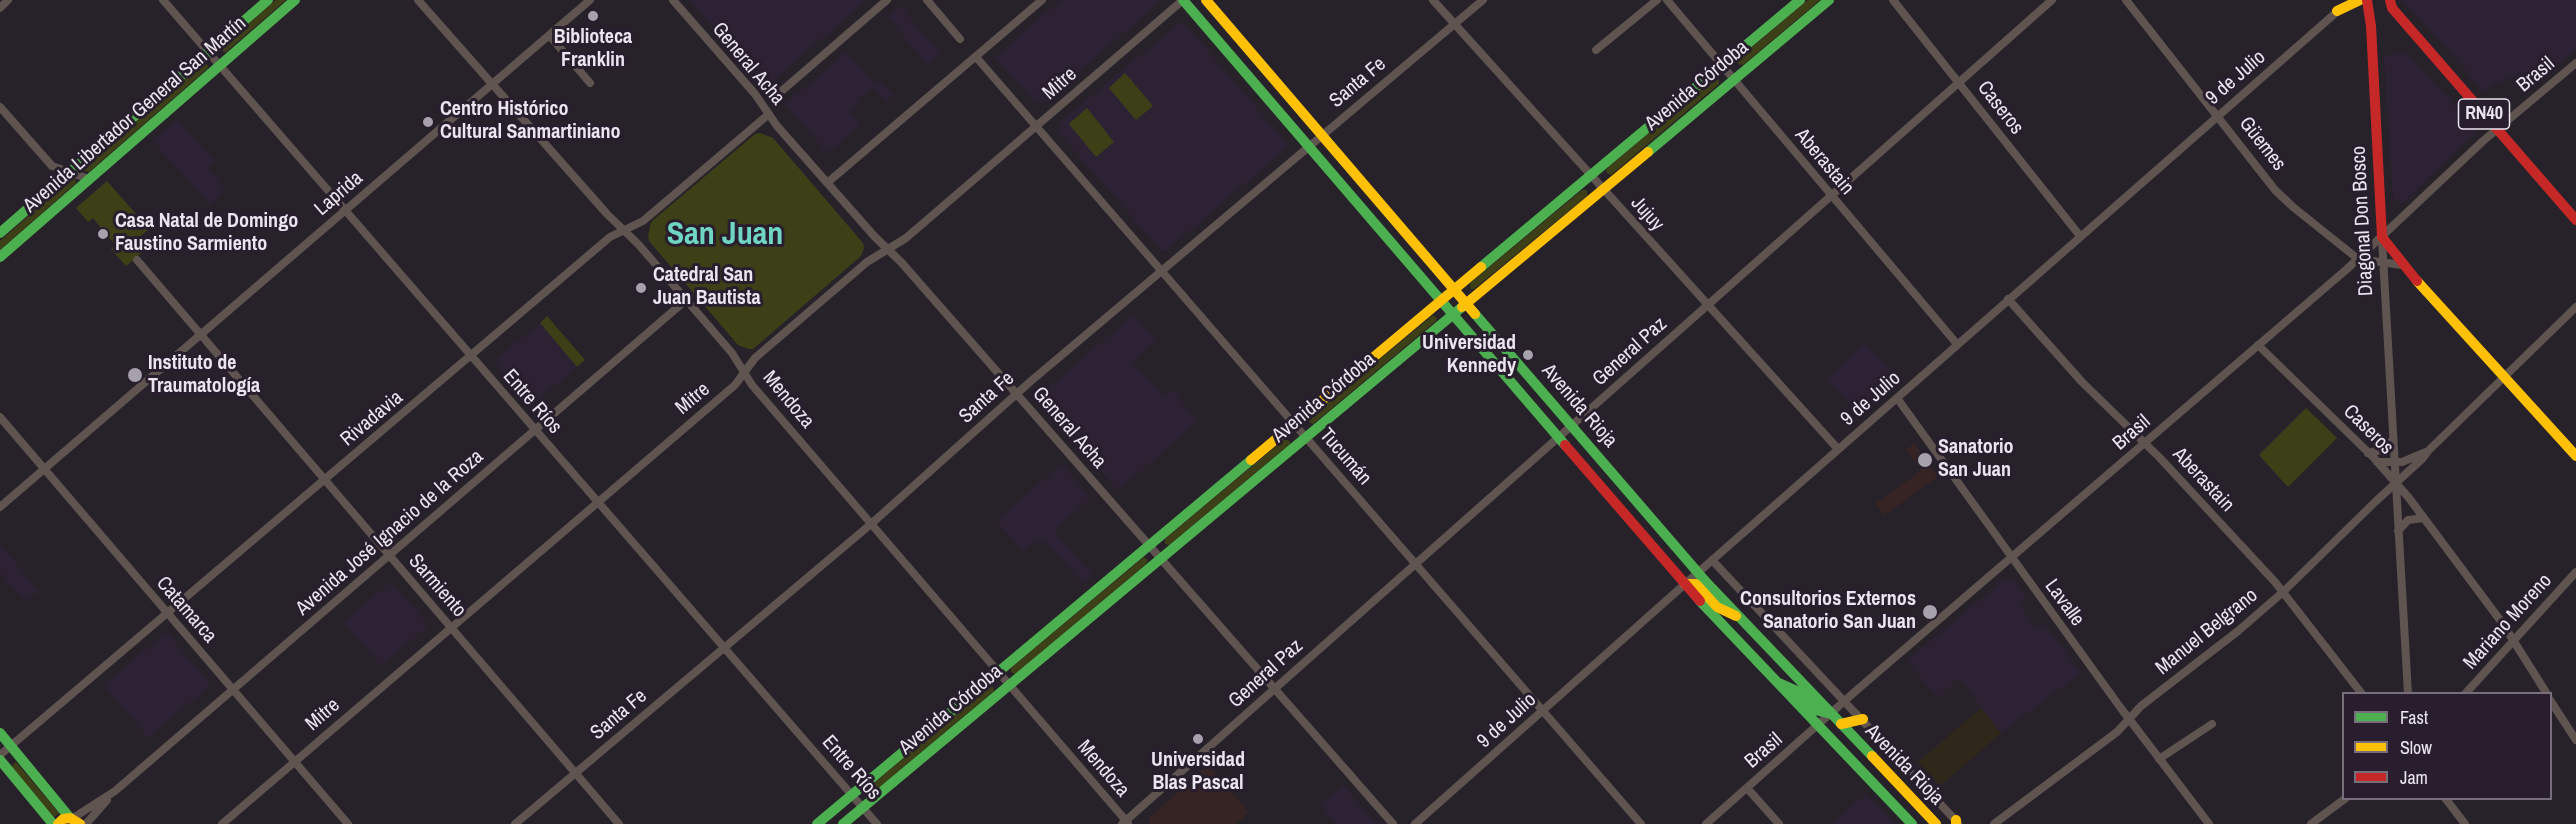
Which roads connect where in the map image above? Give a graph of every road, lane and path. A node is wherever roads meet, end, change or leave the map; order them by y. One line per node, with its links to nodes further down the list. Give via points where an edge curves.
1 (8, 0): 27 (street)
2 (163, 0): 33 (street, Entre Ríos)
3 (268, 0): 33 (main road, Avenida Libertador General San Martín)
4 (295, 0): 36 (main road, Avenida Libertador General San Martín)
5 (418, 0): 40 (street, Mendoza)
6 (590, 0): 30 (street, Laprida)
7 (673, 0): 44 (street, General Acha)
8 (887, 0): 42 (street)
9 (927, 0): 31 (street)
10 (1042, 0): 34 (street)
11 (1183, 0): 46 (street, Mitre); 49 (main road, Avenida Rioja)
12 (1206, 0): 48 (main road, Avenida Rioja)
13 (1433, 0): 29 (street, Jujuy)
14 (1483, 0): 29 (street, Santa Fe)
15 (1657, 0): 32 (street)
16 (1667, 0): 37 (street, Aberastain)
17 (1800, 0): 37 (main road, Avenida Córdoba)
18 (1828, 0): 38 (main road, Avenida Córdoba)
19 (1893, 0): 39 (street, Caseros)
20 (2052, 0): 39 (street, General Paz)
21 (2126, 0): 45 (street, Güemes)
22 (2349, 0): 28 (street, 9 de Julio)
23 (2360, 0): 28 (main road)
24 (2367, 0): 61 (main road, Diagonal Don Bosco)
25 (2374, 0): 26 (main road)
26 (2391, 4): 47 (main road, RN40)
27 (0, 8)
28 (2337, 11): 45 (street, 9 de Julio)
29 (1454, 24): 48 (street, Santa Fe); 51 (street, Jujuy)
30 (549, 35): 40 (street, Laprida); 41 (street)
31 (960, 39)
32 (1596, 50)
33 (208, 52): 36 (street, Entre Ríos); 50 (main road, Avenida Libertador General San Martín)
34 (976, 57): 46 (street, Tucumán); 53 (street)
35 (2576, 63): 47 (street, Brasil)
36 (220, 65): 52 (main road, Avenida Libertador General San Martín); 56 (street, Entre Ríos)
37 (1722, 66): 38 (street, Aberastain); 51 (main road, Avenida Córdoba)
38 (1733, 79): 54 (main road, Avenida Córdoba); 55 (street, Aberastain)
39 (1959, 82): 55 (street, General Paz); 60 (street, Caseros)
40 (493, 84): 56 (street, Laprida); 58 (street, Mendoza)
41 (590, 84)
42 (777, 95)
43 (0, 107): 50 (street, via 52,166)
44 (769, 114): 53 (street, General Acha); 58 (street, Rivadavia, via 643,221)
45 (2218, 116): 60 (street, 9 de Julio); 64 (street, Güemes, via 2275,190)
46 (1036, 126): 62 (street, Mitre); 68 (street, Tucumán)
47 (2497, 129): 57 (main road, RN40); 61 (street, Brasil)
48 (1322, 135): 49 (street, Santa Fe); 69 (main road, Avenida Rioja)
49 (1309, 147): 68 (street, Santa Fe); 72 (main road, Avenida Rioja)
50 (70, 172): 52 (street); 59 (main road, Avenida Libertador General San Martín)
51 (1591, 176): 54 (street, Jujuy); 69 (main road, Avenida Córdoba)
52 (89, 179): 63 (main road, Avenida Libertador General San Martín)
53 (827, 183): 62 (street, General Acha)
54 (1603, 189): 73 (main road, Avenida Córdoba); 74 (street, Jujuy)
55 (1831, 196): 74 (street, General Paz); 78 (street, Aberastain)
56 (345, 211): 77 (street, Laprida); 80 (street, Entre Ríos)
57 (2576, 220)
58 (624, 230): 70 (street, Mendoza); 80 (street, Rivadavia, via 610,237)
59 (0, 233)
60 (2080, 236): 71 (street, 9 de Julio)
61 (2382, 237): 64 (street, Brasil); 66 (street, Diagonal Don Bosco); 67 (main road)
62 (888, 250): 81 (street, Mitre, via 867,262 763,351); 83 (street, General Acha)
63 (0, 256)
64 (2358, 259): 66 (street); 79 (street, Brasil)
65 (137, 260): 77 (street, Sarmiento)
66 (2384, 262): 67 (street); 91 (street, Diagonal Don Bosco)
67 (2402, 265): 82 (main road)
68 (1162, 271): 83 (street, Santa Fe); 86 (street, Tucumán)
69 (1455, 289): 72 (main road, Avenida Córdoba); 73 (main road, Avenida Rioja)
70 (686, 300): 81 (street, Mendoza, via 732,353); 88 (street, Avenida José Ignacio de la Roza)
71 (2008, 300): 78 (street, 9 de Julio); 92 (street, Aberastain, via 2082,382)
72 (1441, 301): 76 (main road, Avenida Rioja); 86 (main road, Avenida Córdoba)
73 (1466, 302): 76 (main road, Avenida Córdoba); 87 (main road, Avenida Rioja)
74 (1707, 305): 87 (street, General Paz); 93 (street, Jujuy)
75 (2576, 306): 82 (street, Manuel Belgrano)
76 (1452, 314): 89 (main road, Avenida Córdoba); 90 (main road, Avenida Rioja)
77 (201, 334): 99 (street, Laprida); 100 (street, Sarmiento)
78 (1957, 344): 84 (street, 9 de Julio)
79 (2258, 345): 92 (street, Brasil); 95 (street, Caseros)
80 (471, 357): 88 (street, Entre Ríos); 100 (street, Rivadavia)
81 (744, 373): 102 (street, Mitre, via 735,385); 105 (street, Mendoza)
82 (2504, 377): 94 (street, Manuel Belgrano); 96 (main road)
83 (1017, 394): 105 (street, Santa Fe); 107 (street, General Acha)
84 (1897, 398): 93 (street, 9 de Julio); 109 (street, Lavalle)
85 (0, 417): 99 (street, Catamarca)
86 (1294, 424): 89 (street, Tucumán); 107 (main road, Avenida Córdoba)
87 (1572, 425): 90 (street, General Paz); 113 (main road, Avenida Rioja)
88 (535, 430): 102 (street, Entre Ríos); 108 (street, Avenida José Ignacio de la Roza)
89 (1306, 437): 110 (main road, Avenida Córdoba); 112 (street, Tucumán)
90 (1558, 437): 112 (street, General Paz); 115 (main road, Avenida Rioja)
91 (2392, 440): 95 (street, via 2381,450); 98 (street, Diagonal Don Bosco)
92 (2145, 443): 109 (street, Brasil); 116 (street, Aberastain)
93 (1838, 449): 111 (street, 9 de Julio)
94 (2428, 451): 98 (street, Manuel Belgrano); 101 (street, Manuel Belgrano)
95 (2368, 453): 97 (street, Caseros)
96 (2576, 456)
97 (2377, 462): 98 (street, Manuel Belgrano); 101 (street, Caseros)
98 (2394, 463): 101 (street, Diagonal Don Bosco)
99 (44, 469): 103 (street, Laprida); 117 (street, Catamarca)
100 (325, 480): 108 (street, Sarmiento); 117 (street, Rivadavia)
101 (2396, 483): 104 (street, Caseros); 106 (street, Diagonal Don Bosco); 116 (street, Manuel Belgrano)
102 (598, 502): 119 (street, Mitre); 121 (street, Entre Ríos)
103 (0, 507)
104 (2424, 518): 106 (street, via 2408,520); 120 (street, Caseros)
105 (871, 524): 121 (street, Santa Fe); 122 (street, Mendoza)
106 (2398, 532): 128 (street, Diagonal Don Bosco)
107 (1149, 546): 110 (street, General Acha); 122 (main road, Avenida Córdoba)
108 (389, 555): 119 (street, Sarmiento); 126 (street, Avenida José Ignacio de la Roza)
109 (2011, 558): 131 (street, Brasil); 136 (street, Lavalle)
110 (1160, 559): 124 (main road, Avenida Córdoba); 125 (street, General Acha)
111 (1712, 560): 113 (street, 9 de Julio); 131 (street, Avenida Rioja)
112 (1416, 564): 125 (street, General Paz); 133 (street, Tucumán)
113 (1698, 572): 115 (street, 9 de Julio); 118 (main road, Avenida Rioja)
114 (2576, 572): 120 (street, Mariano Moreno)
115 (1685, 584): 118 (main road, via 1696,584 1721,610); 123 (main road, Avenida Rioja); 133 (street, 9 de Julio)
116 (2283, 592): 127 (street, Aberastain); 136 (street, Manuel Belgrano)
117 (168, 613): 126 (street, Catamarca); 142 (street, Rivadavia)
118 (1738, 617): 134 (main road, Avenida Rioja)
119 (451, 628): 147 (street, Mitre); 148 (street, Sarmiento)
120 (2513, 640): 129 (street, Mariano Moreno); 130 (street, Caseros)
121 (724, 648): 148 (street, Santa Fe); 151 (street, Entre Ríos)
122 (998, 672): 124 (street, Mendoza); 151 (main road, Avenida Córdoba)
123 (1776, 682): 134 (main road, via 1797,691 1819,712); 138 (main road, Avenida Rioja)
124 (1009, 685): 154 (main road, Avenida Córdoba); 156 (street, Mendoza)
125 (1275, 688): 156 (street, General Paz); 168 (street, General Acha)
126 (233, 690): 147 (street, Catamarca); 150 (street, Avenida José Ignacio de la Roza)
127 (2361, 692)
128 (2408, 692)
129 (2466, 692)
130 (2546, 692)
131 (1845, 701): 134 (street, Brasil); 135 (street, Avenida Rioja)
132 (2552, 703): 141 (street)
133 (1543, 710): 169 (street, 9 de Julio); 170 (street, Tucumán)
134 (1831, 714): 138 (street, Brasil); 139 (main road, Avenida Rioja)
135 (1863, 719): 139 (main road); 157 (street, Avenida Rioja)
136 (2129, 719): 145 (street, Lavalle); 175 (street, Manuel Belgrano)
137 (2212, 724): 145 (street)
138 (1818, 726): 144 (main road, Avenida Rioja); 149 (street, Brasil)
139 (1846, 726): 144 (main road); 174 (main road, Avenida Rioja)
140 (0, 733): 142 (main road)
141 (2576, 740)
142 (11, 746): 143 (street, Rivadavia); 155 (main road)
143 (0, 755)
144 (1848, 757): 173 (main road, Avenida Rioja)
145 (2160, 759): 176 (street, Lavalle)
146 (0, 760): 158 (main road)
147 (294, 762): 161 (street, Mitre); 162 (street, Catamarca)
148 (576, 773): 163 (street, Santa Fe); 164 (street, Sarmiento)
149 (1747, 788): 171 (street, Brasil); 172 (street)
150 (115, 791): 155 (street, Avenida José Ignacio de la Roza); 160 (street, Avenida José Ignacio de la Roza)
151 (852, 795): 154 (street, Entre Ríos); 165 (main road, Avenida Córdoba)
152 (2343, 800): 177 (street)
153 (2447, 800): 178 (street)
154 (863, 807): 166 (main road, Avenida Córdoba); 167 (street, Entre Ríos)
155 (75, 820): 159 (main road, via 63,819)
156 (1125, 823)
157 (1957, 823)
158 (52, 824)
159 (58, 824)
160 (86, 824)
161 (222, 824)
162 (348, 824)
163 (515, 824)
164 (619, 824)
165 (817, 824)
166 (843, 824)
167 (877, 824)
168 (1393, 824)
169 (1415, 824)
170 (1641, 824)
171 (1706, 824)
172 (1779, 824)
173 (1912, 824)
174 (1936, 824)
175 (1994, 824)
176 (2209, 824)
177 (2311, 824)
178 (2465, 824)

